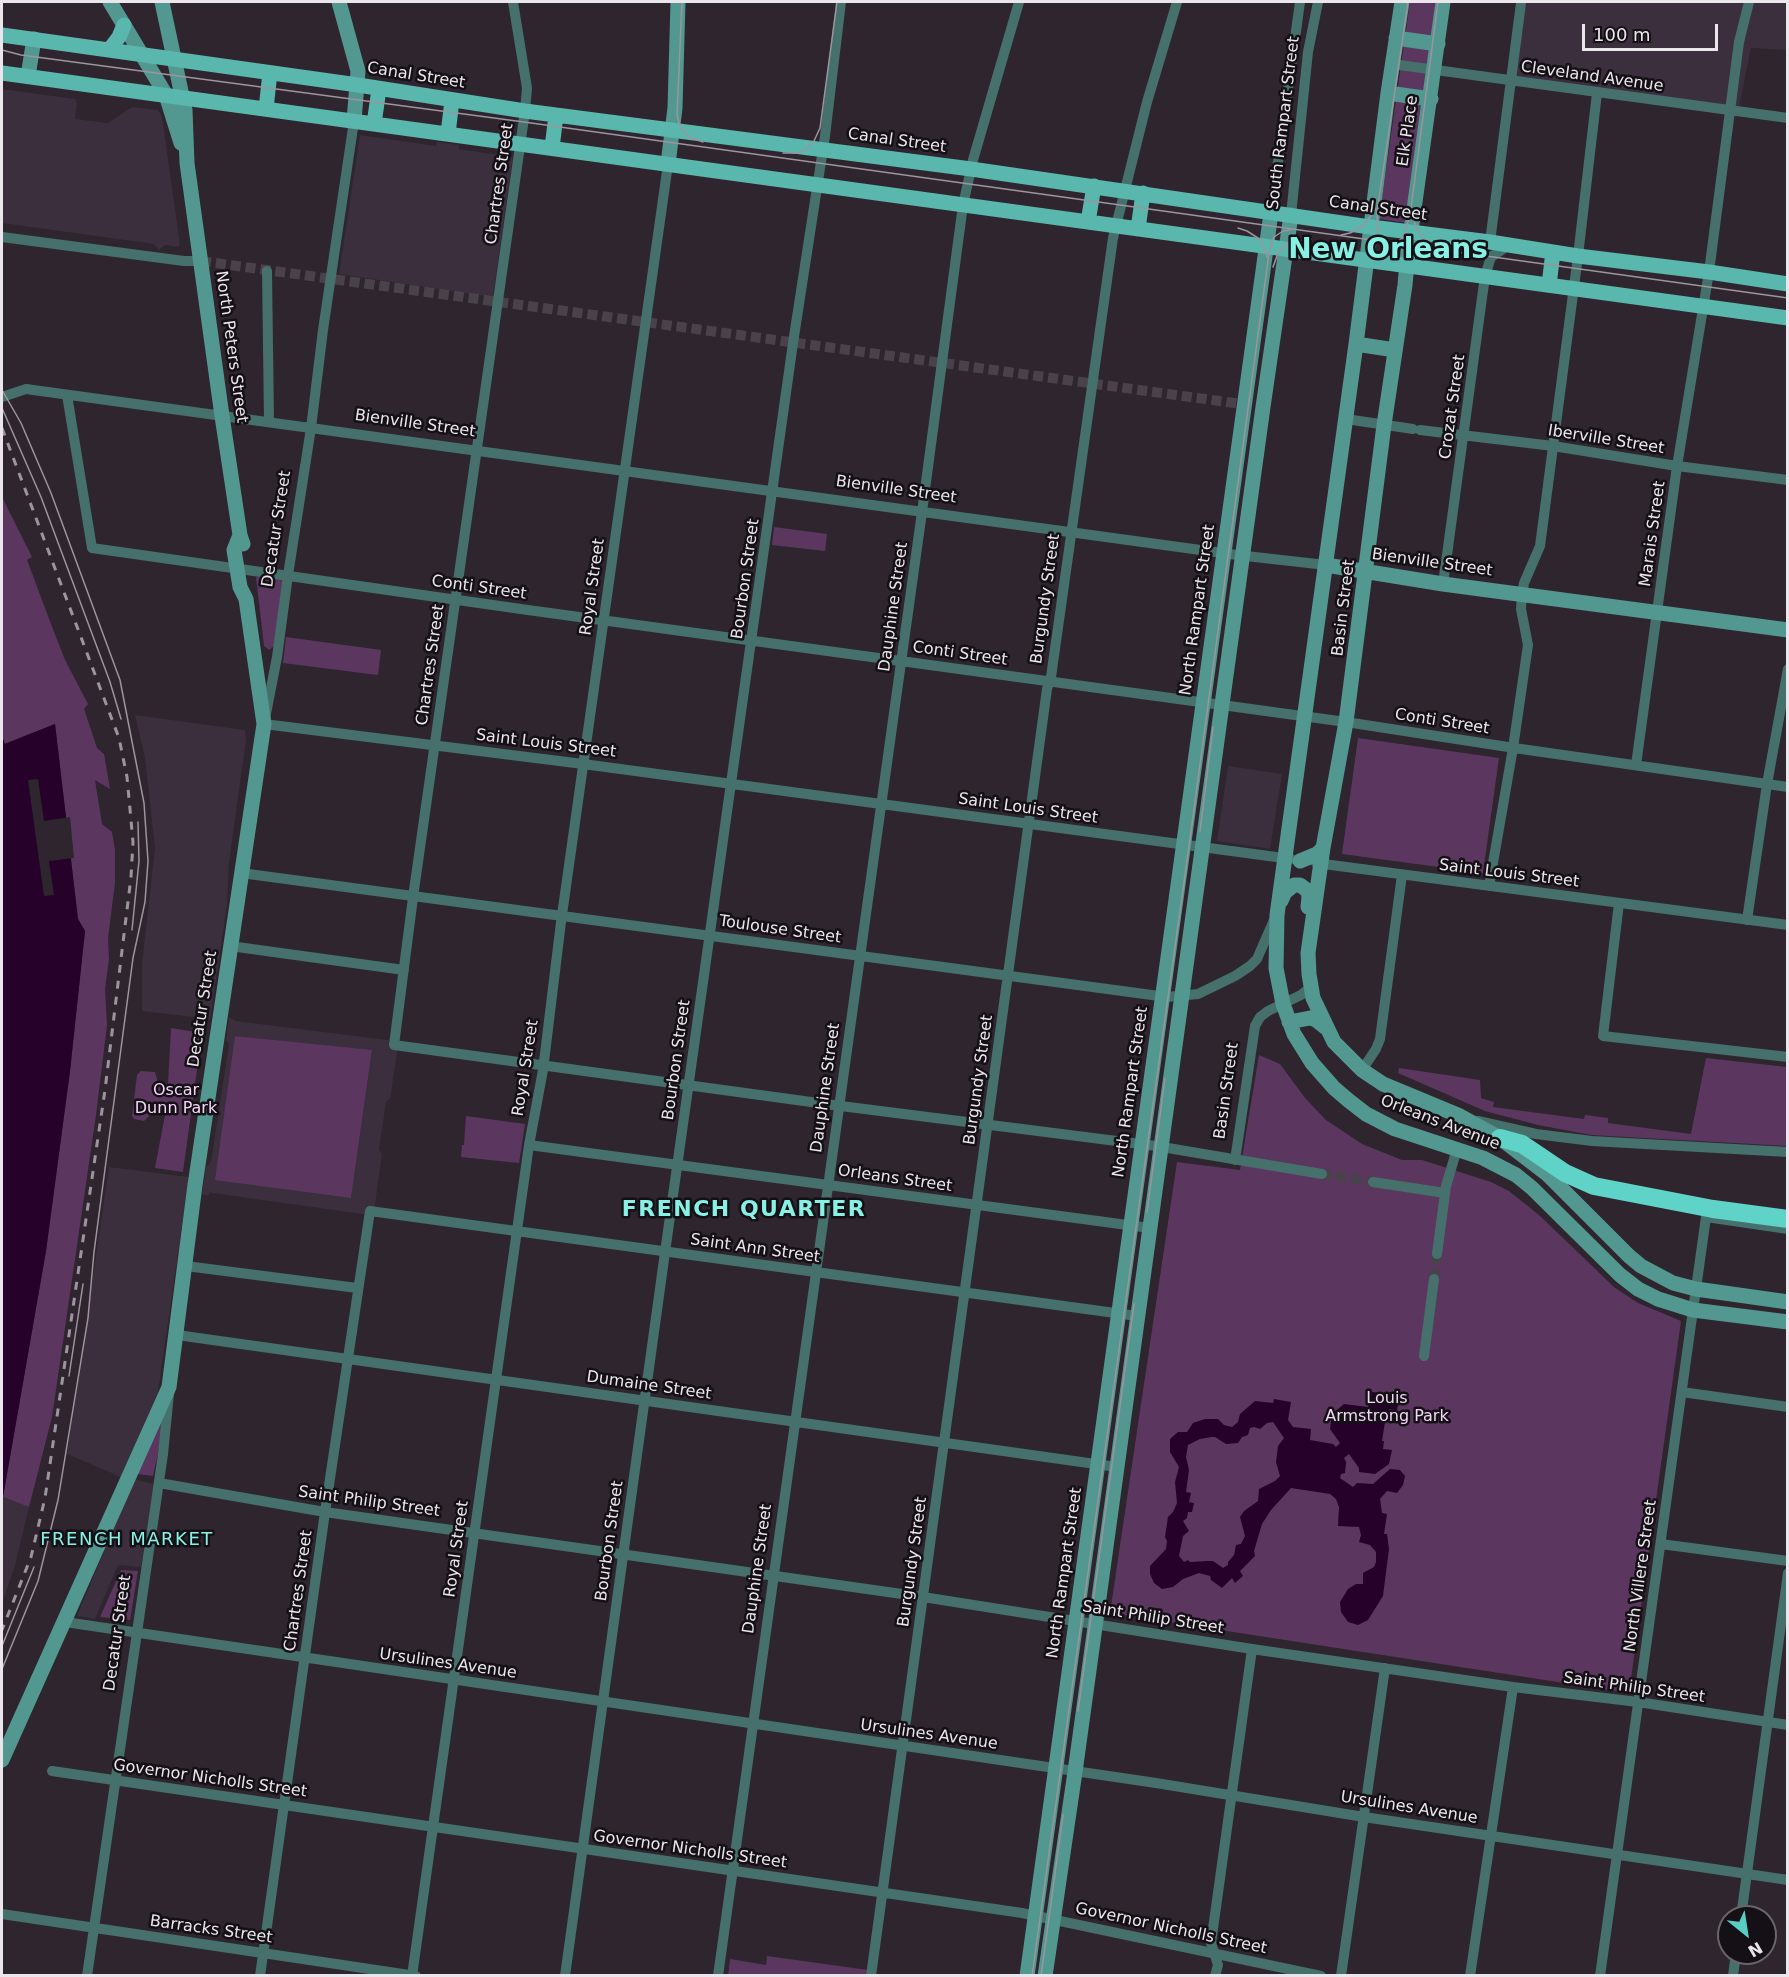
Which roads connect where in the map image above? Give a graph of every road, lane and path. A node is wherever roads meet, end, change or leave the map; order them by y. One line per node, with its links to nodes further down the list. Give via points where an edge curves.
1 (110, 2): 15 (street)
2 (162, 2): 22 (street)
3 (339, 2): 29 (street, via 358,71)
4 (513, 2): 37 (street, Chartres Street, via 527,88)
5 (678, 2): 43 (street)
6 (841, 2): 47 (street, Bourbon Street)
7 (1019, 2): 49 (street, Dauphine Street)
8 (1176, 2): 52 (street, Burgundy Street)
9 (1300, 2): 55 (street, South Rampart Street)
10 (1318, 2): 56 (street, South Rampart Street, via 1308,52)
11 (1402, 2): 17 (street, Elk Place)
12 (1443, 2): 19 (street, Elk Place)
13 (1749, 2): 38 (street, Marais Street, via 1739,42)
14 (1521, 3): 28 (street)
15 (124, 25): 20 (main road); 21 (street)
16 (2, 35): 18 (main road, Canal Street)
17 (1396, 38): 19 (street); 23 (street, Elk Place)
18 (34, 39): 20 (main road, Canal Street); 27 (street)
19 (1438, 44): 24 (street, Elk Place)
20 (110, 50): 21 (main road, Canal Street)
21 (142, 54): 22 (main road, Canal Street); 33 (street)
22 (174, 59): 26 (main road, Canal Street); 33 (street)
23 (1392, 64): 24 (street, Cleveland Avenue); 31 (street, Elk Place)
24 (1435, 70): 28 (street, Cleveland Avenue); 34 (street, Elk Place)
25 (2, 72): 27 (main road)
26 (270, 73): 29 (main road, Canal Street); 36 (main road)
27 (28, 76): 33 (main road)
28 (1511, 81): 32 (street, Cleveland Avenue); 63 (street)
29 (358, 85): 30 (main road, Canal Street); 41 (street)
30 (379, 89): 35 (main road, Canal Street); 42 (main road)
31 (1388, 93): 34 (street); 59 (street, Elk Place)
32 (1597, 93): 38 (street, Cleveland Avenue); 68 (street)
33 (174, 96): 36 (main road); 70 (street, North Peters Street)
34 (1431, 99): 61 (street, Elk Place)
35 (452, 100): 37 (main road, Canal Street); 44 (main road)
36 (266, 109): 41 (main road)
37 (525, 111): 39 (main road, Canal Street); 45 (street, Chartres Street)
38 (1731, 111): 40 (street, Cleveland Avenue); 73 (street, Marais Street)
39 (556, 115): 43 (main road, Canal Street); 46 (main road)
40 (1788, 118)
41 (354, 121): 42 (main road); 88 (street, Decatur Street)
42 (374, 124): 44 (main road)
43 (673, 130): 47 (main road, Canal Street); 48 (street)
44 (448, 134): 45 (main road)
45 (521, 144): 46 (main road); 91 (street, Chartres Street)
46 (552, 148): 48 (main road)
47 (823, 149): 49 (main road, Canal Street); 50 (street, Bourbon Street)
48 (668, 164): 50 (main road); 93 (street, Royal Street)
49 (971, 169): 51 (main road, Canal Street); 54 (street, Dauphine Street)
50 (817, 184): 54 (main road); 95 (street, Bourbon Street)
51 (1094, 186): 52 (main road, Canal Street); 57 (main road)
52 (1125, 190): 53 (main road, Canal Street); 58 (street, Burgundy Street)
53 (1143, 193): 55 (main road, Canal Street); 60 (main road)
54 (963, 205): 57 (main road); 96 (street, Dauphine Street)
55 (1271, 213): 56 (main road, Canal Street); 65 (street, North Rampart Street)
56 (1291, 215): 59 (main road, Canal Street); 66 (street, South Rampart Street)
57 (1088, 222): 58 (main road)
58 (1116, 226): 60 (main road); 97 (street, Burgundy Street)
59 (1370, 227): 61 (main road, Canal Street); 69 (street, Basin Street)
60 (1138, 229): 65 (main road)
61 (1412, 232): 63 (main road, Canal Street); 71 (street, Elk Place)
62 (2, 237): 70 (street)
63 (1490, 242): 64 (main road, Canal Street)
64 (1510, 245): 67 (main road, Canal Street); 74 (street, Crozat Street, via 1491,258)
65 (1267, 246): 66 (main road); 98 (street, North Rampart Street)
66 (1287, 249): 69 (main road); 99 (street)
67 (1553, 252): 68 (main road, Canal Street); 76 (main road)
68 (1578, 256): 73 (main road, Canal Street); 77 (street)
69 (1366, 260): 71 (main road); 80 (street, Basin Street)
70 (201, 261): 84 (street, North Peters Street)
71 (1407, 265): 74 (main road); 81 (street, Basin Street)
72 (267, 271): 86 (street)
73 (1709, 272): 75 (main road, Canal Street); 78 (street, Marais Street)
74 (1485, 276): 76 (main road); 89 (street, Crozat Street)
75 (1788, 284)
76 (1549, 285): 77 (main road)
77 (1574, 289): 78 (main road); 90 (street)
78 (1704, 307): 79 (main road); 92 (street, Marais Street)
79 (1788, 318)
80 (1356, 344): 81 (street); 85 (street, Basin Street)
81 (1395, 350): 87 (street, Basin Street)
82 (67, 395): 83 (street, Bienville Street, via 26,389); 84 (street, Bienville Street); 101 (street, Conti Street, via 92,548)
83 (2, 397)
84 (222, 416): 86 (street, Bienville Street); 101 (street, North Peters Street, via 240,535 234,550)
85 (1346, 418): 87 (street, Iberville Street); 100 (street, Basin Street)
86 (269, 422): 88 (street, Bienville Street)
87 (1384, 425): 89 (street, Iberville Street); 102 (street, Basin Street)
88 (311, 428): 91 (street, Bienville Street); 103 (street, Decatur Street)
89 (1464, 435): 90 (street, Iberville Street); 104 (street, Crozat Street)
90 (1553, 446): 92 (street, Iberville Street); 105 (street, via 1540,546)
91 (477, 451): 93 (street, Bienville Street); 106 (street, Chartres Street)
92 (1677, 466): 94 (street, Iberville Street); 107 (street, Marais Street)
93 (625, 471): 95 (street, Bienville Street); 108 (street, Royal Street)
94 (1788, 480)
95 (774, 492): 96 (street, Bienville Street); 110 (street, Bourbon Street)
96 (922, 512): 97 (street, Bienville Street); 111 (street, Dauphine Street)
97 (1071, 532): 98 (street, Bienville Street); 113 (street, Burgundy Street)
98 (1224, 553): 99 (street, Bienville Street); 114 (street, North Rampart Street)
99 (1243, 556): 100 (street, Bienville Street); 115 (street)
100 (1326, 565): 102 (street, Bienville Street); 116 (street, Basin Street)
101 (242, 569): 103 (street, Conti Street); 118 (street, North Peters Street, via 240,587 246,599)
102 (1367, 572): 104 (street, Bienville Street); 117 (street, Basin Street)
103 (288, 575): 106 (street, Conti Street); 118 (street, Decatur Street)
104 (1443, 584): 105 (street, Bienville Street)
105 (1522, 594): 107 (street, Bienville Street); 120 (street, via 1528,645)
106 (456, 599): 108 (street, Conti Street); 119 (street, Chartres Street)
107 (1658, 613): 109 (street, Bienville Street); 122 (street, Marais Street)
108 (604, 621): 110 (street, Conti Street); 121 (street, Royal Street)
109 (1788, 630)
110 (753, 641): 111 (street, Conti Street); 123 (street, Bourbon Street)
111 (901, 661): 113 (street, Conti Street); 126 (street, Dauphine Street)
112 (1788, 669): 124 (street)
113 (1050, 681): 114 (street, Conti Street); 127 (street, Burgundy Street)
114 (1203, 702): 115 (street, Conti Street); 128 (street, North Rampart Street)
115 (1222, 705): 116 (street, Conti Street); 129 (street)
116 (1305, 716): 117 (street, Conti Street); 131 (street, Basin Street)
117 (1346, 722): 120 (street, Conti Street); 130 (street, Basin Street)
118 (264, 724): 119 (street, Saint Louis Street); 133 (street, Decatur Street)
119 (435, 745): 121 (street, Saint Louis Street); 136 (street, Chartres Street)
120 (1514, 748): 122 (street, Conti Street); 135 (street)
121 (583, 764): 123 (street, Saint Louis Street); 138 (street, Royal Street)
122 (1636, 765): 124 (street, Conti Street)
123 (731, 784): 126 (street, Saint Louis Street); 142 (street, Bourbon Street)
124 (1767, 784): 125 (street, Conti Street); 140 (street)
125 (1788, 787)
126 (881, 804): 127 (street, Saint Louis Street); 144 (street, Dauphine Street)
127 (1029, 824): 128 (street, Saint Louis Street); 147 (street, Burgundy Street)
128 (1184, 846): 129 (street, Saint Louis Street); 149 (street, North Rampart Street)
129 (1203, 848): 131 (street, Saint Louis Street); 150 (street)
130 (1323, 848): 131 (street, via 1317,854); 132 (street, Basin Street)
131 (1292, 859): 132 (street, Saint Louis Street); 139 (street, Basin Street)
132 (1320, 864): 134 (street, Saint Louis Street); 145 (street, Basin Street)
133 (241, 873): 136 (street, Toulouse Street); 143 (street, Decatur Street)
134 (1402, 875): 135 (street, Saint Louis Street); 156 (street, via 1380,1039)
135 (1489, 886): 137 (street, Saint Louis Street)
136 (413, 895): 138 (street, Toulouse Street); 146 (street, Chartres Street)
137 (1619, 903): 140 (street, Saint Louis Street); 154 (street, via 1603,1036)
138 (562, 915): 142 (street, Toulouse Street); 155 (street, Royal Street)
139 (1277, 915): 145 (street, via 1285,892 1294,885 1304,887 1310,897 1304,927); 150 (street, Toulouse Street, via 1251,966 1207,990); 151 (street, Orleans Avenue, via 1276,968)
140 (1747, 920): 141 (street, Saint Louis Street)
141 (1788, 925)
142 (710, 935): 144 (street, Toulouse Street); 157 (street, Bourbon Street)
143 (230, 946): 146 (street); 184 (street, Decatur Street)
144 (860, 956): 147 (street, Toulouse Street); 158 (street, Dauphine Street)
145 (1308, 958): 148 (street, Orleans Avenue)
146 (404, 970): 155 (street, Chartres Street, via 394,1045)
147 (1009, 976): 149 (street, Toulouse Street); 160 (street, Burgundy Street)
148 (1311, 987): 151 (street, Basin Street); 153 (street, Orleans Avenue)
149 (1163, 997): 150 (street, Toulouse Street); 162 (street, North Rampart Street)
150 (1181, 997): 164 (street)
151 (1283, 1004): 152 (street, Orleans Avenue); 167 (street, Basin Street, via 1260,1017 1255,1026)
152 (1289, 1022): 153 (street, via 1310,1018); 165 (street, Orleans Avenue, via 1312,1063 1334,1088 1366,1114 1395,1129)
153 (1326, 1028): 156 (street, Orleans Avenue)
154 (1788, 1057)
155 (543, 1065): 157 (street); 163 (street, Royal Street)
156 (1362, 1070): 159 (street, Orleans Avenue, via 1383,1084)
157 (688, 1085): 158 (street); 168 (street, Bourbon Street)
158 (838, 1106): 160 (street); 171 (street, Dauphine Street)
159 (1460, 1116): 161 (street, Orleans Avenue); 166 (street, via 1574,1139)
160 (988, 1124): 162 (street); 173 (street, Burgundy Street)
161 (1500, 1138): 175 (highway, via 1522,1144 1581,1181 1629,1194); 180 (street, Orleans Avenue, via 1547,1174)
162 (1142, 1144): 164 (street); 176 (street, North Rampart Street)
163 (529, 1145): 168 (street, Orleans Street); 179 (street, Royal Street)
164 (1161, 1147): 167 (street); 177 (street)
165 (1457, 1149): 172 (street); 183 (street, Orleans Avenue, via 1516,1175)
166 (1788, 1152)
167 (1235, 1160): 169 (street)
168 (677, 1165): 171 (street, Orleans Street); 181 (street, Bourbon Street)
169 (1322, 1174)
170 (1373, 1182): 172 (street)
171 (827, 1185): 173 (street, Orleans Street); 185 (street, Dauphine Street)
172 (1445, 1193): 182 (street)
173 (976, 1205): 176 (street, Orleans Street); 189 (street, Burgundy Street)
174 (369, 1211): 179 (street, Saint Ann Street); 187 (street, Chartres Street)
175 (1788, 1219)
176 (1131, 1226): 177 (street, Orleans Street); 192 (street, North Rampart Street)
177 (1150, 1228): 193 (street)
178 (1788, 1229): 188 (street, North Villere Street, via 1706,1217)
179 (517, 1232): 181 (street, Saint Ann Street); 198 (street, Royal Street)
180 (1612, 1239): 183 (street); 188 (street, Orleans Avenue, via 1655,1274)
181 (665, 1252): 185 (street, Saint Ann Street); 201 (street, Bourbon Street)
182 (1437, 1254)
183 (1598, 1254): 191 (street, Orleans Avenue, via 1638,1289)
184 (186, 1266): 187 (street); 195 (street, Decatur Street)
185 (815, 1272): 189 (street, Saint Ann Street); 203 (street, Dauphine Street)
186 (1434, 1279): 196 (street)
187 (357, 1288): 197 (street, Chartres Street)
188 (1696, 1289): 190 (street, Orleans Avenue); 191 (street, North Villere Street)
189 (964, 1293): 192 (street, Saint Ann Street); 204 (street, Burgundy Street)
190 (1788, 1302)
191 (1693, 1310): 194 (street, Orleans Avenue); 200 (street, North Villere Street)
192 (1119, 1314): 193 (street, Saint Ann Street); 205 (street, North Rampart Street)
193 (1137, 1316): 206 (street)
194 (1788, 1323)
195 (177, 1335): 197 (street, Dumaine Street); 199 (street, Decatur Street)
196 (1424, 1356)
197 (347, 1359): 198 (street, Dumaine Street); 208 (street, Chartres Street)
198 (496, 1380): 201 (street, Dumaine Street); 209 (street, Royal Street)
199 (169, 1387): 207 (street, Decatur Street); 217 (street)
200 (1682, 1392): 202 (street); 210 (street, North Villere Street)
201 (645, 1400): 203 (street, Dumaine Street); 211 (street, Bourbon Street)
202 (1788, 1407)
203 (794, 1422): 204 (street, Dumaine Street); 214 (street, Dauphine Street)
204 (944, 1442): 205 (street, Dumaine Street); 215 (street, Burgundy Street)
205 (1098, 1464): 206 (street, Dumaine Street); 216 (street, North Rampart Street)
206 (1117, 1467): 218 (street)
207 (159, 1483): 208 (street, Saint Philip Street); 219 (street, Decatur Street)
208 (325, 1512): 209 (street, Saint Philip Street); 221 (street, Chartres Street)
209 (474, 1532): 211 (street, Saint Philip Street); 223 (street, Royal Street)
210 (1661, 1544): 212 (street); 226 (street, North Villere Street)
211 (624, 1554): 214 (street, Saint Philip Street); 225 (street, Bourbon Street)
212 (1788, 1562)
213 (1788, 1573): 227 (street)
214 (773, 1575): 215 (street, Saint Philip Street); 228 (street, Dauphine Street)
215 (923, 1597): 216 (street, Saint Philip Street); 230 (street, Burgundy Street)
216 (1076, 1620): 218 (street, Saint Philip Street); 232 (street, North Rampart Street)
217 (65, 1622): 219 (street, Ursulines Avenue); 231 (street)
218 (1095, 1623): 220 (street, Saint Philip Street); 234 (street)
219 (137, 1632): 221 (street, Ursulines Avenue); 235 (street, Decatur Street)
220 (1252, 1649): 222 (street, Saint Philip Street); 236 (street)
221 (306, 1658): 223 (street, Ursulines Avenue); 237 (street, Chartres Street)
222 (1384, 1668): 224 (street, Saint Philip Street); 238 (street)
223 (454, 1680): 225 (street, Ursulines Avenue); 239 (street, Royal Street)
224 (1513, 1687): 226 (street, Saint Philip Street); 240 (street)
225 (603, 1702): 228 (street, Ursulines Avenue); 241 (street, Bourbon Street)
226 (1638, 1702): 227 (street, Saint Philip Street); 242 (street, North Villere Street)
227 (1767, 1722): 229 (street, Saint Philip Street); 244 (street)
228 (753, 1724): 230 (street, Ursulines Avenue); 243 (street, Dauphine Street)
229 (1788, 1725)
230 (902, 1746): 232 (street, Ursulines Avenue); 246 (street, Burgundy Street)
231 (2, 1760)
232 (1056, 1769): 234 (street, Ursulines Avenue); 249 (street, North Rampart Street)
233 (52, 1771): 235 (street, Governor Nicholls Street)
234 (1075, 1772): 236 (street, Ursulines Avenue); 250 (street)
235 (115, 1781): 237 (street, Governor Nicholls Street); 251 (street, Decatur Street)
236 (1230, 1795): 238 (street, Ursulines Avenue); 253 (street, via 1211,1943)
237 (285, 1805): 239 (street, Governor Nicholls Street); 252 (street, Chartres Street)
238 (1364, 1817): 240 (street, Ursulines Avenue); 265 (street)
239 (433, 1827): 241 (street, Governor Nicholls Street); 254 (street, Royal Street)
240 (1491, 1836): 242 (street, Ursulines Avenue); 266 (street)
241 (583, 1850): 243 (street, Governor Nicholls Street); 258 (street, Bourbon Street)
242 (1617, 1855): 244 (street, Ursulines Avenue); 267 (street, North Villere Street)
243 (732, 1870): 246 (street, Governor Nicholls Street); 259 (street, Dauphine Street)
244 (1746, 1874): 245 (street, Ursulines Avenue); 247 (street)
245 (1788, 1880)
246 (883, 1893): 249 (street, Governor Nicholls Street); 260 (street, Burgundy Street)
247 (1742, 1905)
248 (2, 1914): 251 (street, Barracks Street)
249 (1035, 1916): 250 (street, Governor Nicholls Street); 261 (street, North Rampart Street)
250 (1053, 1920): 253 (street, Governor Nicholls Street); 262 (street)
251 (93, 1928): 252 (street, Barracks Street); 255 (street, Decatur Street)
252 (264, 1953): 254 (street, Barracks Street); 256 (street, Chartres Street)
253 (1214, 1954): 263 (street, via 1218,1965); 264 (street, Governor Nicholls Street)
254 (412, 1975): 257 (street, Barracks Street)
255 (87, 1976)
256 (260, 1976)
257 (416, 1976)
258 (565, 1976)
259 (718, 1976)
260 (871, 1976)
261 (1027, 1976)
262 (1045, 1976)
263 (1215, 1976)
264 (1321, 1976)
265 (1341, 1976)
266 (1470, 1976)
267 (1600, 1976)

